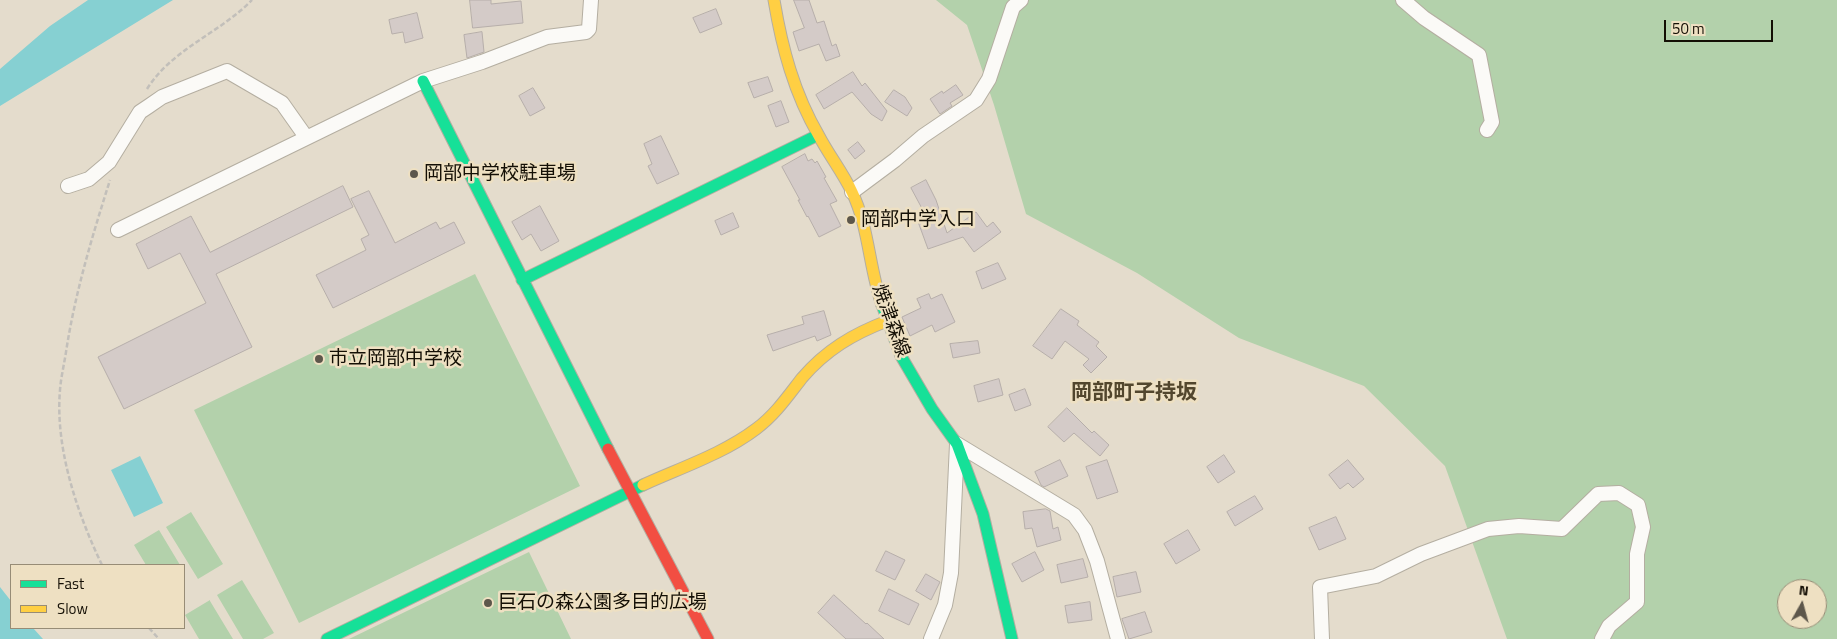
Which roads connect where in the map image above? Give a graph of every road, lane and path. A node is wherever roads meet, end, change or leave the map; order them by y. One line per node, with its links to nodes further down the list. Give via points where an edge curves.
1 (252, 0): 7 (path, via 173,59)
2 (591, 0): 6 (street, via 589,29 586,32 547,37)
3 (774, 0): 9 (street, 焼津森線, via 789,70)
4 (1020, 0): 13 (street, via 1013,7 989,79 976,100 923,136)
5 (1404, 0): 8 (street, via 1424,18 1479,55 1492,122)
6 (423, 81): 10 (street); 15 (street)
7 (147, 90)
8 (1487, 130)
9 (818, 135): 13 (street, 焼津森線); 15 (street)
10 (306, 137): 12 (street, via 282,103 227,71 162,97 148,106 140,112 109,162 89,179); 14 (street)
11 (110, 179): 19 (path, via 74,308 60,391 66,461 79,510)
12 (68, 186)
13 (852, 192): 16 (street, 焼津森線, via 864,225 877,291)
14 (118, 230)
15 (522, 280): 18 (street)
16 (887, 321): 17 (street, 焼津森線, via 906,364); 18 (street, via 835,345 811,367 772,417 746,436)
17 (957, 444): 24 (street, via 951,573 945,605); 25 (street, 焼津森線, via 983,514); 26 (street, via 1074,515 1085,530 1097,561)
18 (629, 491): 22 (street); 23 (street)
19 (102, 564)
20 (150, 629): 21 (path)
21 (159, 639)
22 (327, 639)
23 (708, 639)
24 (931, 639)
25 (1012, 639)
26 (1118, 639)
27 (1322, 639): 28 (street, via 1320,587 1376,576 1421,554 1488,529 1519,526 1562,529 1598,494 1619,492 1638,505 1643,527 1637,554 1637,602 1609,626)
28 (1602, 639)

